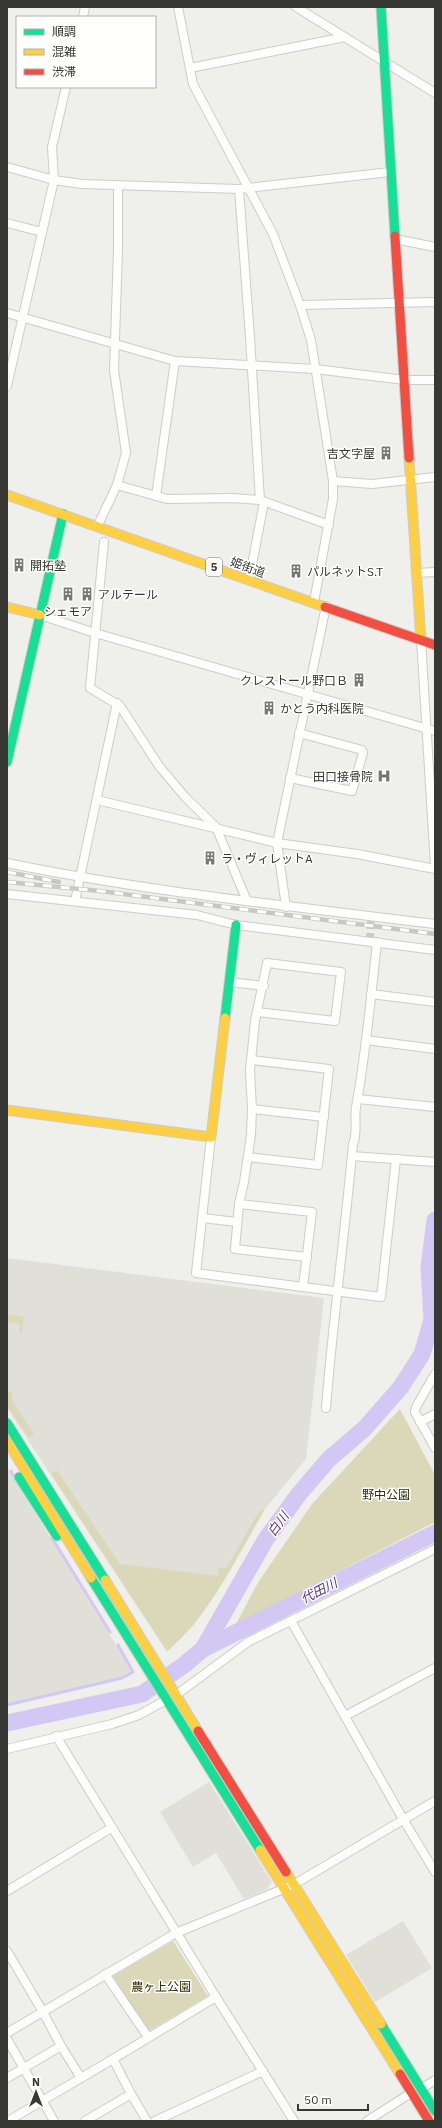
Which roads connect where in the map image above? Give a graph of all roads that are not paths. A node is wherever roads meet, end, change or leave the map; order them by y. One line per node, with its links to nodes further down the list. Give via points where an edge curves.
1 (178, 7): 6 (street)
2 (381, 7): 5 (street)
3 (299, 8): 4 (street)
4 (345, 37): 5 (street); 6 (street)
5 (385, 62): 8 (street); 10 (street)
6 (190, 68): 13 (street, via 193,84)
7 (66, 88): 11 (street, via 52,147)
8 (435, 92)
9 (7, 167): 11 (street)
10 (390, 172): 13 (street); 17 (street)
11 (54, 180): 12 (street); 16 (street)
12 (118, 186): 14 (street); 24 (street)
13 (250, 188): 14 (street); 21 (street, via 273,234)
14 (239, 189): 26 (street)
15 (7, 223): 16 (street)
16 (42, 232): 23 (street)
17 (395, 239): 18 (street); 19 (street)
18 (435, 246)
19 (399, 302): 20 (street); 21 (street); 28 (street)
20 (435, 302)
21 (300, 305): 27 (street, via 311,340)
22 (7, 313): 23 (street)
23 (24, 317): 24 (street); 30 (street)
24 (115, 342): 25 (street); 34 (street, via 114,370 126,452)
25 (175, 361): 26 (street); 36 (street)
26 (251, 365): 27 (street); 37 (street)
27 (315, 369): 28 (street); 33 (street)
28 (405, 380): 29 (street); 32 (street)
29 (435, 380)
30 (7, 386)
31 (435, 477): 32 (street)
32 (413, 480): 33 (street, via 372,484); 43 (street)
33 (333, 481): 40 (street)
34 (117, 485): 36 (street); 39 (street)
35 (7, 495): 38 (street, 姫街道 / 5)
36 (156, 496): 37 (street, via 167,499)
37 (262, 501): 40 (street); 44 (street)
38 (63, 514): 39 (street, 姫街道 / 5); 48 (street)
39 (98, 525): 44 (street, 姫街道 / 5)
40 (329, 525): 45 (street)
41 (104, 542): 49 (street)
42 (435, 572): 43 (street)
43 (416, 573): 50 (street)
44 (249, 580): 45 (street, 姫街道 / 5)
45 (314, 602): 46 (street, 姫街道 / 5)
46 (326, 606): 50 (street, 姫街道 / 5); 52 (street)
47 (7, 607): 48 (street)
48 (40, 615): 49 (street); 56 (street)
49 (95, 633): 52 (street); 53 (street, via 90,688)
50 (421, 640): 51 (street, 姫街道 / 5); 54 (street)
51 (435, 645)
52 (307, 692): 54 (street); 55 (street)
53 (117, 703): 59 (street); 60 (street, via 159,766 186,798)
54 (431, 730): 63 (street)
55 (299, 733): 58 (street); 58 (street, via 362,750 363,753 352,791)
56 (9, 746): 57 (street)
57 (7, 762)
58 (290, 778): 61 (street)
59 (97, 800): 60 (street); 65 (street)
60 (216, 827): 61 (street); 68 (street)
61 (277, 843): 64 (street, via 357,854); 69 (street)
62 (7, 863): 65 (street)
63 (435, 865)
64 (435, 869)
65 (79, 878): 67 (street); 68 (street)
66 (7, 894): 67 (street)
67 (75, 901): 71 (street, via 197,915)
68 (247, 901): 69 (street)
69 (286, 907): 70 (street)
70 (435, 924)
71 (236, 925): 72 (street); 74 (street)
72 (377, 942): 73 (street); 76 (street)
73 (435, 950)
74 (230, 982): 75 (street); 87 (street)
75 (264, 986): 78 (street); 78 (street, via 267,963 341,972 335,1021)
76 (371, 994): 77 (street); 79 (street)
77 (435, 1002)
78 (257, 1012): 81 (street)
79 (366, 1040): 80 (street); 82 (street)
80 (435, 1048)
81 (251, 1060): 84 (street); 86 (street, via 329,1069)
82 (358, 1099): 83 (street); 88 (street)
83 (435, 1107)
84 (252, 1109): 86 (street); 89 (street)
85 (7, 1110): 87 (street)
86 (324, 1117): 89 (street, via 318,1165)
87 (212, 1137): 93 (street)
88 (352, 1156): 90 (street); 97 (street)
89 (248, 1157): 92 (street)
90 (396, 1159): 91 (street); 97 (street, via 382,1297)
91 (435, 1162)
92 (239, 1204): 94 (street); 95 (street, via 312,1212)
93 (202, 1218): 94 (street); 96 (street, via 196,1273)
94 (237, 1222): 95 (street, via 234,1249)
95 (307, 1257): 96 (street)
96 (303, 1287): 97 (street)
97 (336, 1291): 99 (street)
98 (435, 1374): 101 (street, via 416,1407 415,1412)
99 (326, 1408)
100 (435, 1414): 101 (street)
101 (420, 1422): 104 (street)
102 (7, 1423): 110 (street)
103 (7, 1441): 107 (street)
104 (435, 1448)
105 (19, 1477): 107 (street, via 56,1534)
106 (435, 1549): 108 (street)
107 (86, 1570): 111 (street)
108 (291, 1621): 110 (street, via 248,1642); 112 (street)
109 (435, 1668): 112 (street)
110 (174, 1691): 119 (street)
111 (164, 1697): 113 (street, via 140,1715); 119 (street)
112 (345, 1716): 116 (street)
113 (56, 1736): 114 (street); 117 (street)
114 (7, 1748)
115 (435, 1801): 116 (street)
116 (403, 1819): 118 (street); 119 (street)
117 (111, 1828): 120 (street); 121 (street)
118 (435, 1872)
119 (288, 1887): 121 (street); 136 (street); 137 (street)
120 (7, 1891)
121 (176, 1933): 123 (street); 124 (street)
122 (7, 1951): 125 (street)
123 (106, 1974): 125 (street); 127 (street)
124 (216, 1997): 127 (street); 132 (street)
125 (44, 2012): 126 (street); 129 (street)
126 (7, 2033)
127 (148, 2037): 130 (street)
128 (7, 2039): 131 (street)
129 (61, 2046): 131 (street); 134 (street)
130 (113, 2059): 134 (street); 138 (street)
131 (23, 2068): 133 (street); 139 (street)
132 (262, 2071): 145 (street); 146 (street)
133 (7, 2078)
134 (80, 2078): 139 (street)
135 (435, 2080): 136 (street)
136 (421, 2089): 140 (street)
137 (411, 2093): 147 (street); 148 (street)
138 (132, 2094): 143 (street); 144 (street)
139 (43, 2101): 141 (street); 142 (street)
140 (435, 2111)
141 (8, 2121)
142 (54, 2121)
143 (85, 2121)
144 (147, 2121)
145 (155, 2121)
146 (294, 2121)
147 (367, 2121)
148 (429, 2121)

